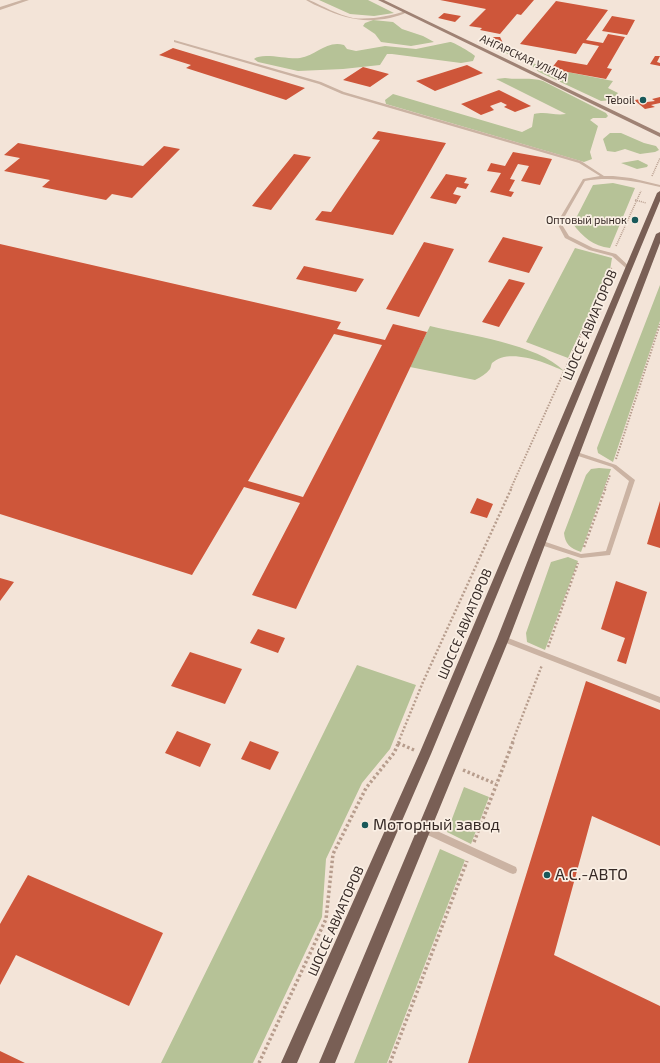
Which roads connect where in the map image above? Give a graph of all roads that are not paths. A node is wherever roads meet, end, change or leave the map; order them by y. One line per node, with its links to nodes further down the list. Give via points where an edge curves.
1 (27, 0): 4 (street)
2 (307, 0): 5 (lane, via 355,18 393,17)
3 (380, 0): 5 (main road, АНГАРСКАЯ УЛИЦА)
4 (0, 9)
5 (406, 12): 7 (main road, АНГАРСКАЯ УЛИЦА)
6 (175, 41): 8 (lane, via 580,162)
7 (660, 135)
8 (602, 176): 9 (lane, via 625,177); 12 (lane, via 584,180 559,223 567,237 591,249 614,255)
9 (660, 186)
10 (660, 194): 12 (main road, ШОССЕ АВИАТОРОВ)
11 (660, 234): 13 (main road)
12 (629, 268): 19 (main road, ШОССЕ АВИАТОРОВ, via 425,754)
13 (574, 453): 14 (main road); 14 (lane, via 614,466 632,480 608,553 581,556)
14 (540, 542): 15 (main road)
15 (503, 639): 16 (lane); 17 (main road)
16 (660, 700)
17 (424, 829): 18 (lane); 20 (main road)
18 (513, 870)
19 (289, 1063)
20 (327, 1063)

